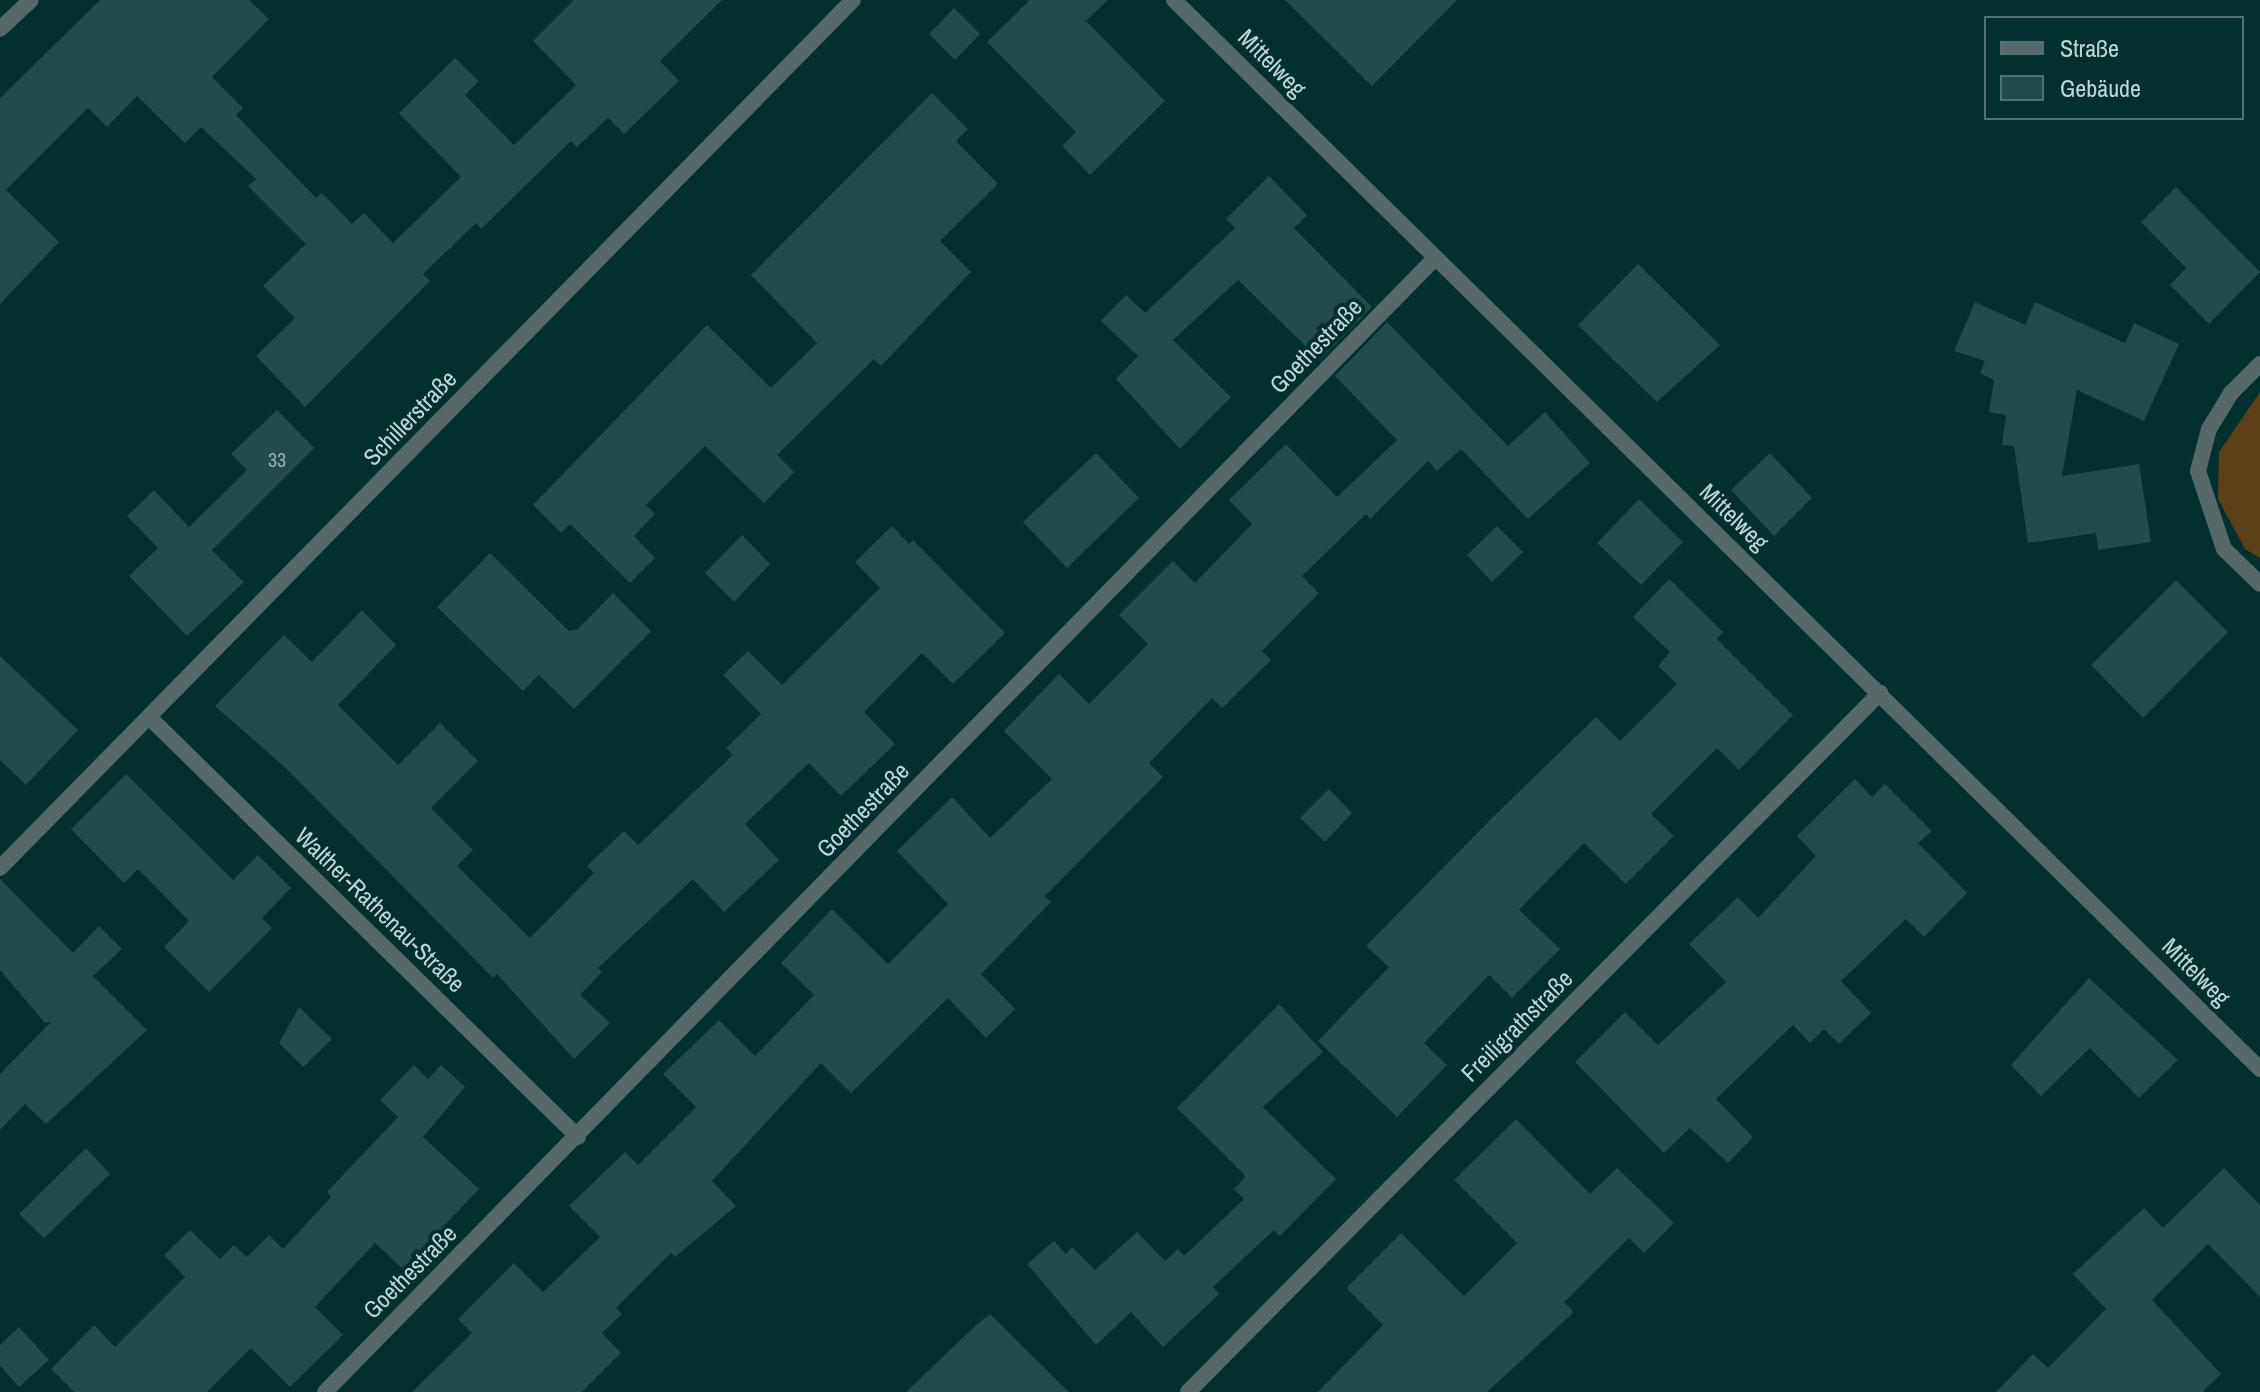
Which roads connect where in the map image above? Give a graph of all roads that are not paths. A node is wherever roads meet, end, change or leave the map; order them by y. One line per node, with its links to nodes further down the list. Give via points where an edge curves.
1 (31, 0): 4 (street)
2 (853, 0): 9 (street, Schillerstraße)
3 (1174, 0): 5 (street, Mittelweg)
4 (0, 29)
5 (1434, 259): 8 (street, Mittelweg); 12 (street, Goethestraße)
6 (2260, 364): 7 (street, via 2231,393 2209,429 2198,471 2224,549)
7 (2260, 584)
8 (1880, 693): 11 (street, Mittelweg); 14 (street, Freiligrathstraße)
9 (150, 718): 10 (street, Schillerstraße); 12 (street, Walther-Rathenau-Straße)
10 (0, 868)
11 (2260, 1069)
12 (578, 1137): 13 (street, Goethestraße)
13 (325, 1392)
14 (1188, 1392)

